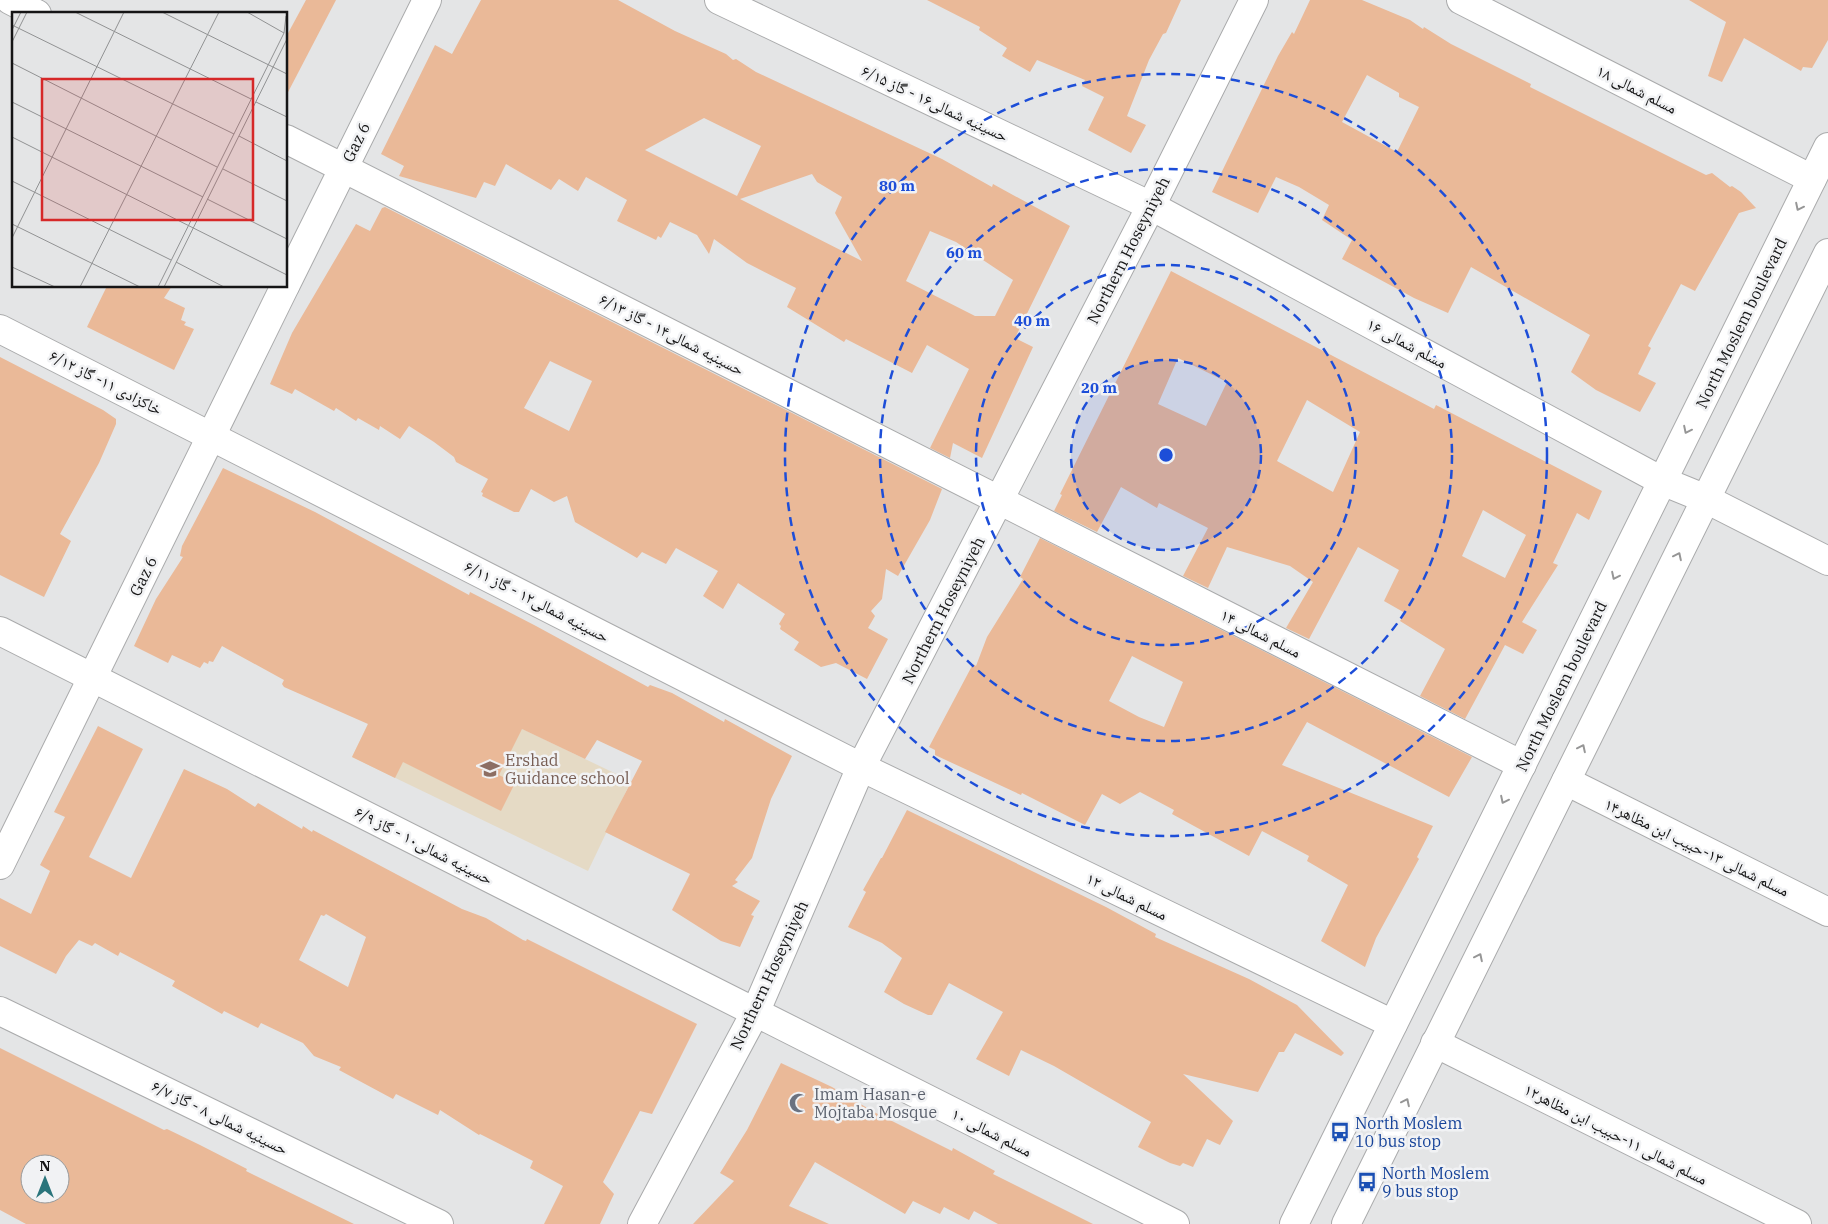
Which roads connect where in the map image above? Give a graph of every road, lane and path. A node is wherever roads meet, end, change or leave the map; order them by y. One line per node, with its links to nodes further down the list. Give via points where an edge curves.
1 (10, 0): 6 (street)
2 (426, 0): 9 (street, Gaz 6)
3 (720, 0): 11 (street, حسینیه شمالی۱۶ - گاز ۶/۱۵)
4 (1254, 0): 11 (street, Northern Hoseyniyeh)
5 (1461, 0): 10 (street, مسلم شمالی ۱۸)
6 (33, 12)
7 (288, 140): 9 (street, حسینیه شمالی۱۴ - گاز ۶/۱۳)
8 (1828, 147): 10 (street, North Moslem boulevard)
9 (344, 168): 13 (street, Gaz 6); 18 (street, حسینیه شمالی۱۴ - گاز ۶/۱۳)
10 (1812, 179): 17 (street, North Moslem boulevard, one-way to 17)
11 (1151, 206): 17 (street, مسلم شمالی ۱۶); 18 (street, Northern Hoseyniyeh)
12 (1828, 253): 19 (street)
13 (288, 281)
14 (285, 288): 16 (street, Gaz 6)
15 (0, 329): 16 (street, خاکزادی ۱۱- گاز ۶/۱۲)
16 (212, 435): 22 (street, Gaz 6); 24 (street, حسینیه شمالی۱۲ - گاز ۶/۱۱)
17 (1662, 481): 19 (street, مسلم شمالی ۱۶); 23 (street, North Moslem boulevard, one-way to 23)
18 (1000, 500): 23 (street, مسلم شمالی ۱۴); 24 (street, Northern Hoseyniyeh)
19 (1706, 500): 20 (street, مسلم شمالی ۱۶); 25 (street, one-way to 19)
20 (1828, 560)
21 (0, 632): 22 (street, حسینیه شمالی۱۰ - گاز ۶/۹)
22 (93, 677): 26 (street, Gaz 6); 29 (street, حسینیه شمالی۱۰ - گاز ۶/۹)
23 (1522, 765): 30 (street, North Moslem boulevard, one-way to 30)
24 (862, 767): 29 (street, Northern Hoseyniyeh); 30 (street, مسلم شمالی ۱۲)
25 (1566, 782): 27 (street, مسلم شمالی ۱۳-حبیب ابن مظاهر۱۴); 31 (street, one-way to 25)
26 (0, 865)
27 (1828, 912)
28 (0, 1011): 32 (street, حسینیه شمالی ۸ - گاز ۶/۷)
29 (756, 1013): 33 (street, Northern Hoseyniyeh); 34 (street, مسلم شمالی ۱۰)
30 (1393, 1024): 35 (street, North Moslem boulevard)
31 (1435, 1043): 36 (street, one-way to 31); 37 (street, مسلم شمالی ۱۱-حبیب ابن مظاهر۱۲)
32 (439, 1224)
33 (642, 1224)
34 (1175, 1224)
35 (1294, 1224)
36 (1346, 1224)
37 (1797, 1224)

